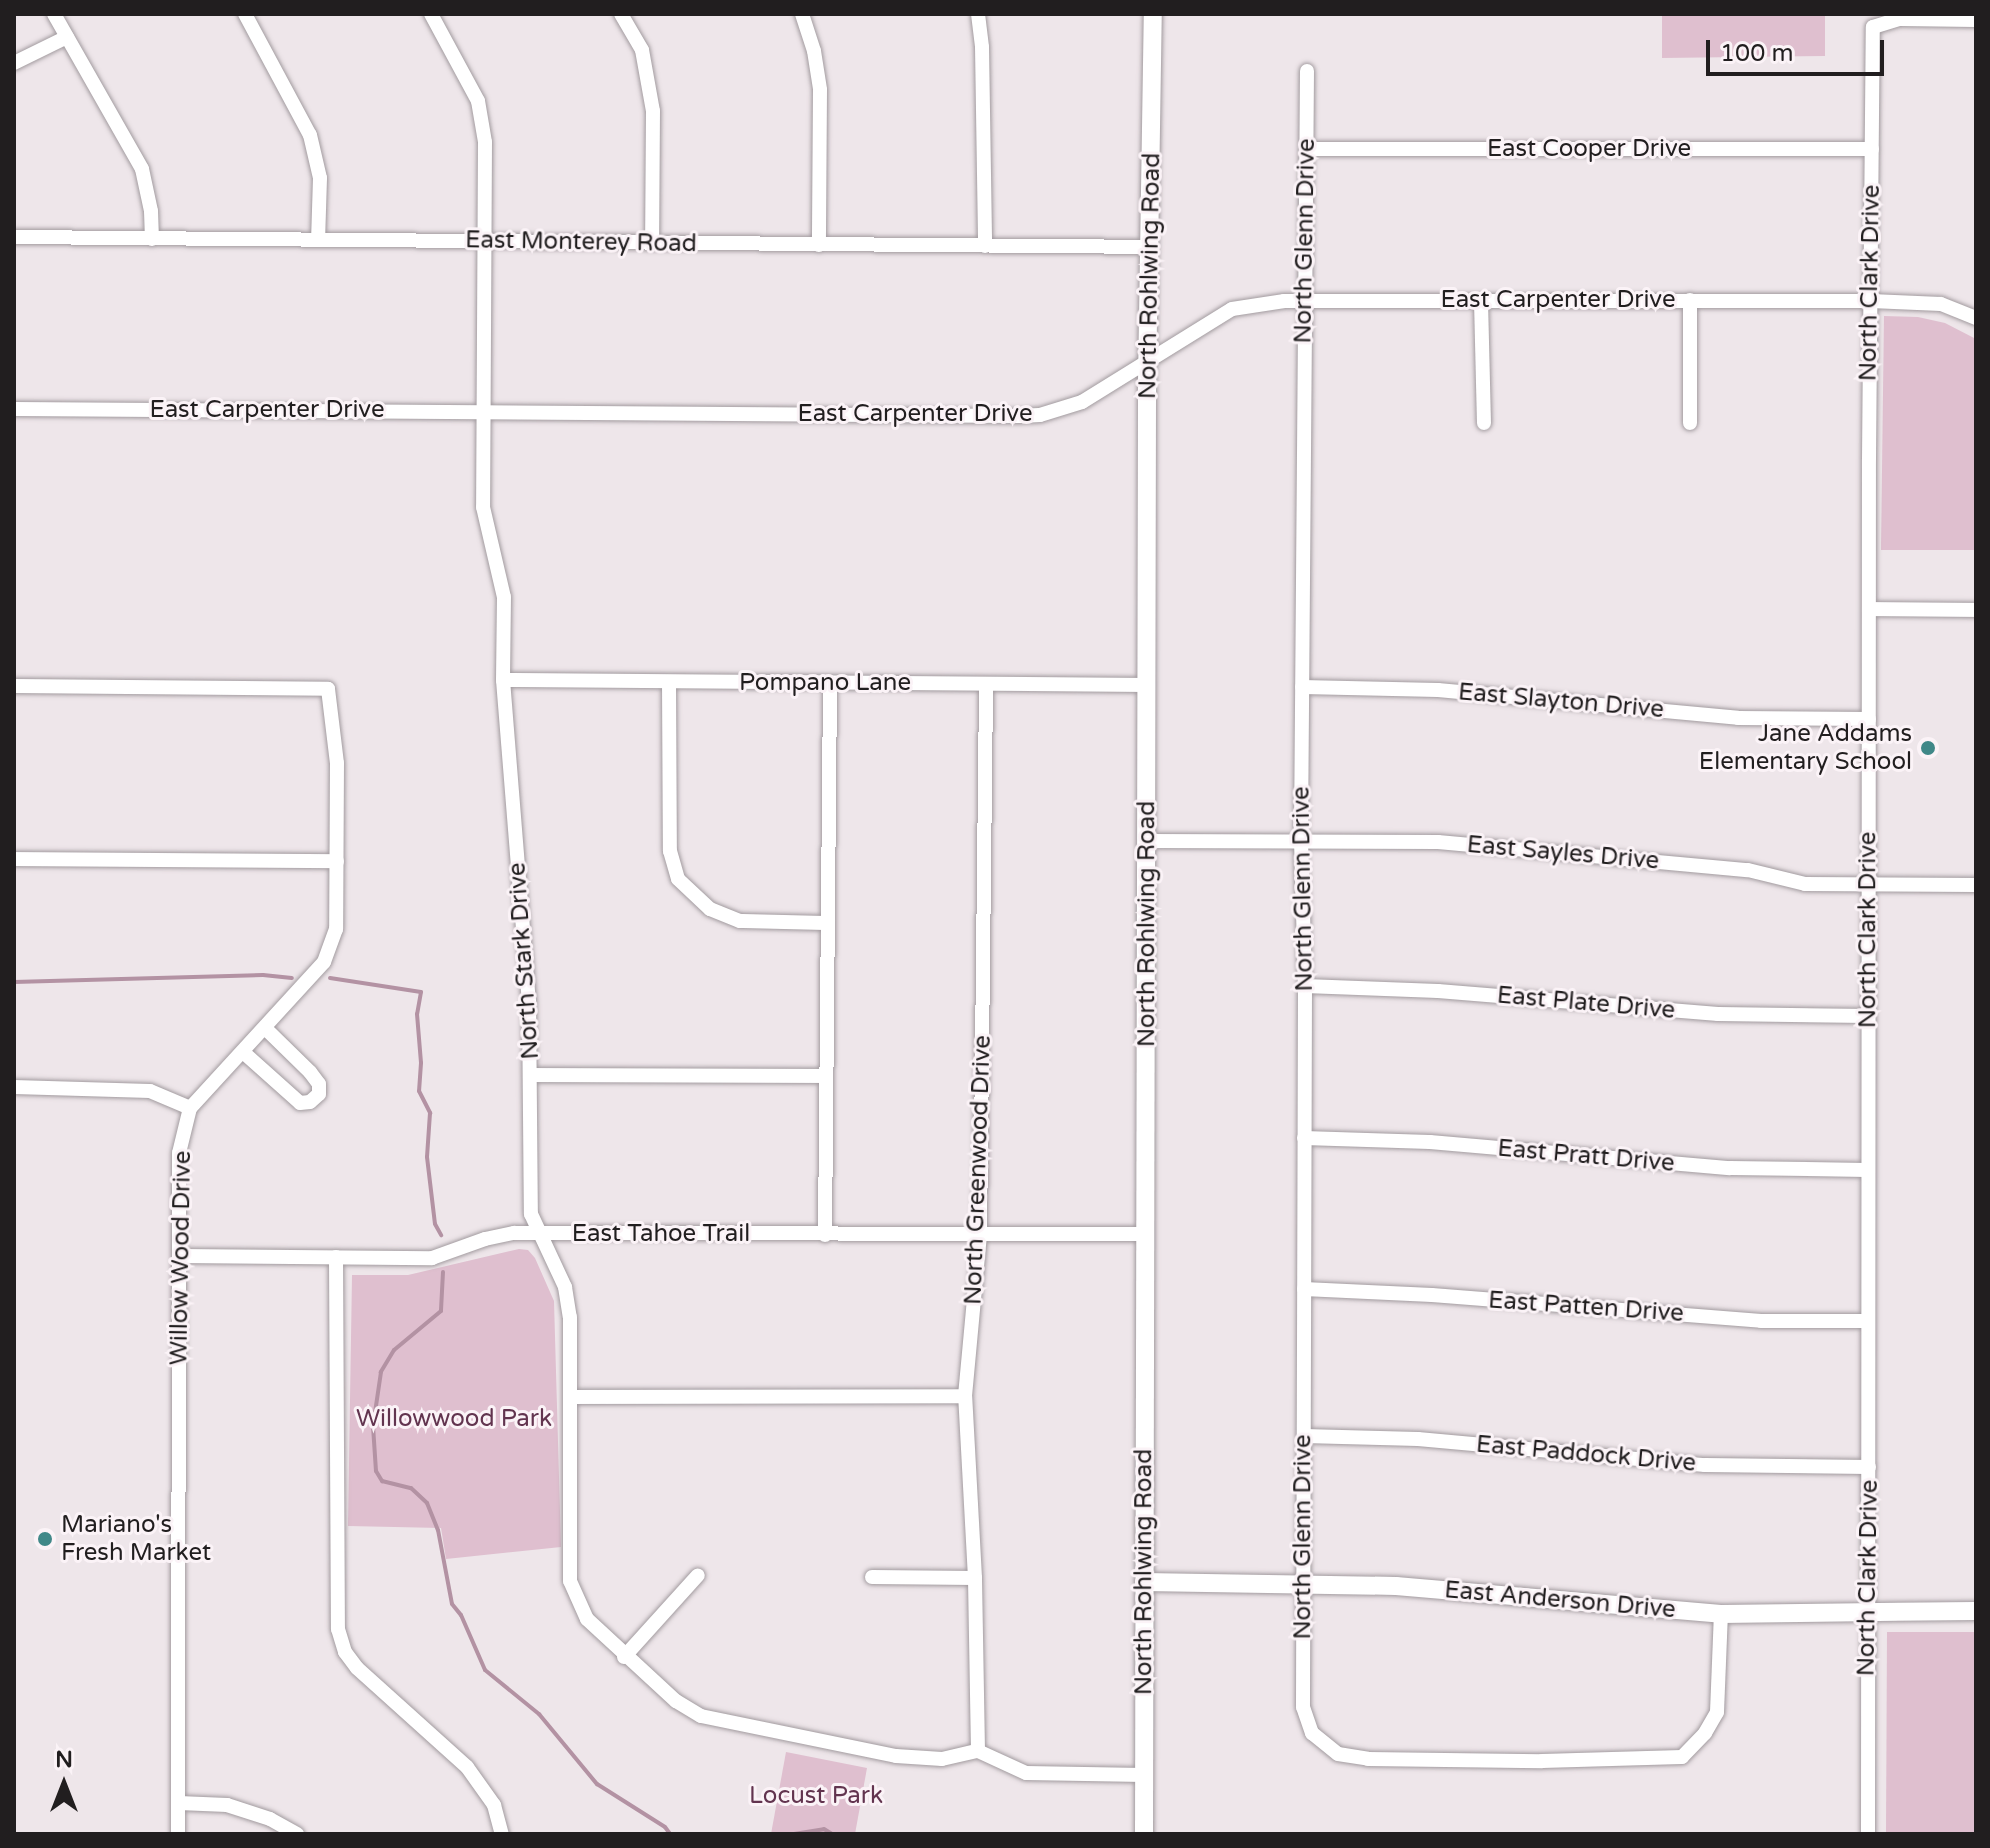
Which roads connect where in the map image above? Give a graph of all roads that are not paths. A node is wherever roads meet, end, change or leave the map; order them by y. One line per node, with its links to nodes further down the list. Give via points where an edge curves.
1 (54, 14): 9 (street)
2 (245, 14): 16 (street, via 310,135 320,178)
3 (431, 14): 17 (street, North Stark Drive, via 466,74 483,122)
4 (621, 14): 18 (street, via 642,50 653,111)
5 (802, 14): 19 (street, via 820,90)
6 (978, 14): 20 (street)
7 (1153, 14): 21 (street, North Rohlwing Road)
8 (1976, 20): 13 (street, North Clark Drive, via 1900,19 1873,27)
9 (67, 37): 10 (street); 15 (street, via 142,169)
10 (14, 63)
11 (1307, 71): 12 (street, North Glenn Drive)
12 (1307, 149): 13 (street, East Cooper Drive); 22 (street, North Glenn Drive)
13 (1872, 149): 25 (street, North Clark Drive)
14 (14, 237): 15 (street, East Monterey Road)
15 (152, 239): 16 (street, East Monterey Road)
16 (318, 240): 17 (street, East Monterey Road)
17 (486, 242): 18 (street, East Monterey Road); 29 (street, North Stark Drive)
18 (652, 243): 19 (street, East Monterey Road)
19 (819, 245): 20 (street, East Monterey Road)
20 (985, 246): 21 (street, East Monterey Road)
21 (1149, 247): 27 (street, North Rohlwing Road)
22 (1303, 300): 24 (street, East Carpenter Drive); 27 (street, East Carpenter Drive, via 1232,309); 40 (street, North Glenn Drive)
23 (1690, 300): 24 (street, East Carpenter Drive); 25 (street, East Carpenter Drive); 31 (street)
24 (1481, 301): 30 (street)
25 (1871, 301): 26 (street, East Carpenter Drive, via 1941,304); 32 (street, North Clark Drive)
26 (1976, 318)
27 (1150, 360): 29 (street, East Carpenter Drive, via 1098,395 1040,415); 38 (street, North Rohlwing Road)
28 (14, 409): 29 (street, East Carpenter Drive)
29 (484, 412): 34 (street, North Stark Drive, via 483,507 504,597)
30 (1484, 423)
31 (1690, 423)
32 (1870, 609): 33 (street); 41 (street, North Clark Drive)
33 (1976, 610)
34 (503, 680): 35 (street, Pompano Lane); 53 (street, North Stark Drive)
35 (669, 682): 36 (street, Pompano Lane); 48 (street, via 670,851 678,879 710,909 740,921)
36 (830, 683): 37 (street, Pompano Lane); 48 (street)
37 (986, 684): 38 (street, Pompano Lane); 60 (street, North Greenwood Drive)
38 (1148, 685): 43 (street, North Rohlwing Road)
39 (14, 686): 45 (street, Willow Wood Drive, via 328,689 337,763)
40 (1302, 687): 41 (street, East Slayton Drive, via 1438,690 1738,718); 42 (street, North Glenn Drive)
41 (1869, 719): 46 (street, North Clark Drive)
42 (1301, 840): 43 (street, East Sayles Drive); 46 (street, East Sayles Drive, via 1438,842 1748,870 1805,884); 49 (street, North Glenn Drive)
43 (1148, 841): 61 (street, North Rohlwing Road)
44 (14, 859): 45 (street)
45 (337, 861): 51 (street, Willow Wood Drive, via 336,929 324,962)
46 (1868, 884): 47 (street, East Sayles Drive); 50 (street, North Clark Drive)
47 (1976, 885)
48 (828, 923): 54 (street)
49 (1305, 986): 50 (street, East Plate Drive, via 1438,991 1718,1014); 57 (street, North Glenn Drive)
50 (1868, 1016): 58 (street, North Clark Drive)
51 (265, 1028): 52 (street, Willow Wood Drive); 52 (street, via 310,1072 319,1094 300,1103)
52 (243, 1052): 56 (street, Willow Wood Drive)
53 (531, 1075): 54 (street); 59 (street, North Stark Drive, via 531,1214)
54 (826, 1076): 62 (street)
55 (14, 1087): 56 (street, via 150,1091)
56 (190, 1108): 63 (street, Willow Wood Drive, via 179,1153)
57 (1304, 1138): 58 (street, East Pratt Drive, via 1430,1142 1730,1168); 65 (street, North Glenn Drive)
58 (1867, 1170): 66 (street, North Clark Drive)
59 (539, 1233): 62 (street, East Tahoe Trail); 64 (street, East Tahoe Trail, via 498,1235 432,1258); 68 (street, North Stark Drive, via 565,1287)
60 (980, 1234): 61 (street, East Tahoe Trail); 62 (street, East Tahoe Trail); 67 (street, North Greenwood Drive)
61 (1146, 1234): 74 (street, North Rohlwing Road)
62 (825, 1235)
63 (180, 1256): 64 (street, East Tahoe Trail); 82 (street, Willow Wood Drive)
64 (336, 1257): 85 (street, via 338,1629 357,1668 467,1767 494,1805)
65 (1304, 1289): 66 (street, East Patten Drive, via 1761,1321); 69 (street, North Glenn Drive)
66 (1867, 1321): 70 (street, North Clark Drive)
67 (965, 1396): 68 (street); 73 (street, North Greenwood Drive)
68 (570, 1397): 79 (street, North Stark Drive, via 570,1581 587,1619)
69 (1304, 1436): 70 (street, East Paddock Drive, via 1418,1439 1705,1465); 75 (street, North Glenn Drive)
70 (1869, 1467): 78 (street, North Clark Drive)
71 (698, 1575): 79 (street)
72 (872, 1577): 73 (street)
73 (975, 1578): 80 (street, North Greenwood Drive)
74 (1144, 1582): 75 (street, East Anderson Drive); 81 (street, North Rohlwing Road)
75 (1303, 1586): 77 (street, East Anderson Drive, via 1396,1586); 77 (street, North Glenn Drive, via 1303,1707 1312,1733 1338,1754 1368,1759 1682,1757 1717,1712)
76 (1976, 1611): 78 (street, East Anderson Drive)
77 (1721, 1614): 78 (street, East Anderson Drive)
78 (1866, 1614): 87 (street, North Clark Drive)
79 (624, 1657): 80 (street, North Stark Drive, via 701,1716 896,1756 942,1759)
80 (978, 1751): 81 (street, via 1026,1773)
81 (1144, 1775): 86 (street, North Rohlwing Road)
82 (179, 1803): 83 (street, Willow Wood Drive); 84 (street, via 227,1805)
83 (178, 1834)
84 (297, 1834)
85 (502, 1834)
86 (1144, 1834)
87 (1868, 1834)

